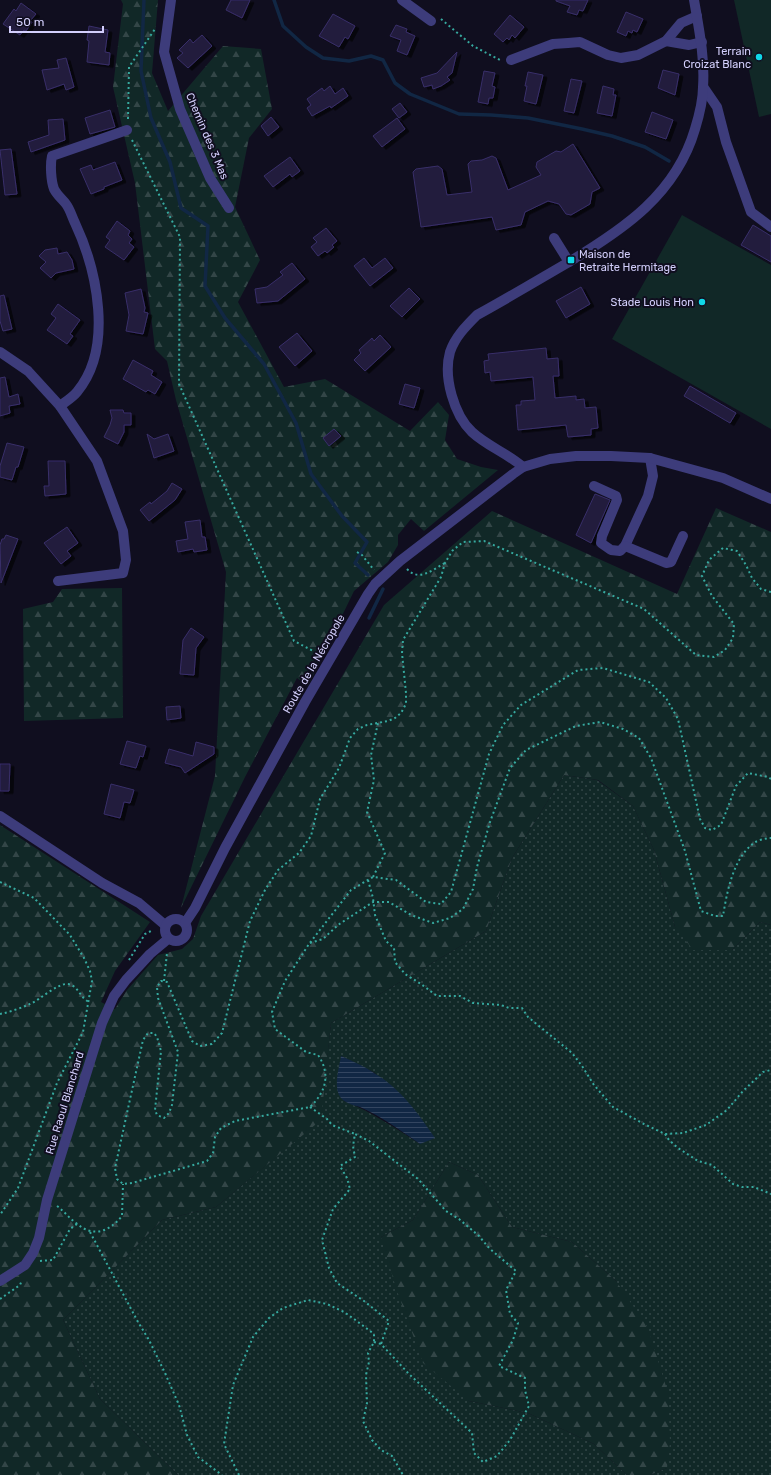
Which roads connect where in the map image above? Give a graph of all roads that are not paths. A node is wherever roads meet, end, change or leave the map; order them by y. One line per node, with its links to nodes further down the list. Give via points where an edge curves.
1 (171, 0): 11 (street, Chemin des 3 Mas, via 164,52 183,116 210,178)
2 (402, 0): 5 (street)
3 (694, 0): 4 (street)
4 (697, 16): 6 (street, via 681,23); 7 (street)
5 (431, 21)
6 (666, 41): 7 (street, via 690,45); 8 (street, via 638,55 621,58 580,42 568,42 553,44)
7 (702, 42): 9 (street)
8 (511, 60)
9 (704, 88): 12 (street, via 717,107 726,142 751,212); 14 (street, via 691,143 672,179 640,214 600,244)
10 (128, 130): 16 (street, via 52,156 50,164 54,189 67,206 92,268 99,316 96,350 88,375 76,393)
11 (229, 208)
12 (771, 227)
13 (554, 238): 14 (street)
14 (569, 262): 18 (street, via 477,315 462,331 450,352 448,375 458,410 472,431 490,446)
15 (0, 352): 16 (street, via 28,371)
16 (60, 406): 23 (street, via 97,461 123,531 126,560 123,574)
17 (650, 458): 18 (street, via 576,456); 20 (street, via 723,478); 22 (street, via 653,476 648,496)
18 (523, 466): 25 (street, Route de la Nécropole, via 400,561 376,584 362,603 305,702)
19 (594, 486): 22 (street, via 616,496 617,500 601,543 611,550 620,551)
20 (771, 499)
21 (683, 536): 22 (street, via 671,562 666,563)
22 (626, 546)
23 (58, 581)
24 (0, 816): 26 (street, via 102,883 139,903)
25 (186, 923): 26 (street, via 179,918 171,919); 27 (street, via 187,931 184,938)
26 (165, 925): 27 (street)
27 (166, 941): 28 (street, Rue Raoul Blanchard, via 150,954 114,996 102,1023 47,1200 34,1253 25,1265)
28 (0, 1281)

